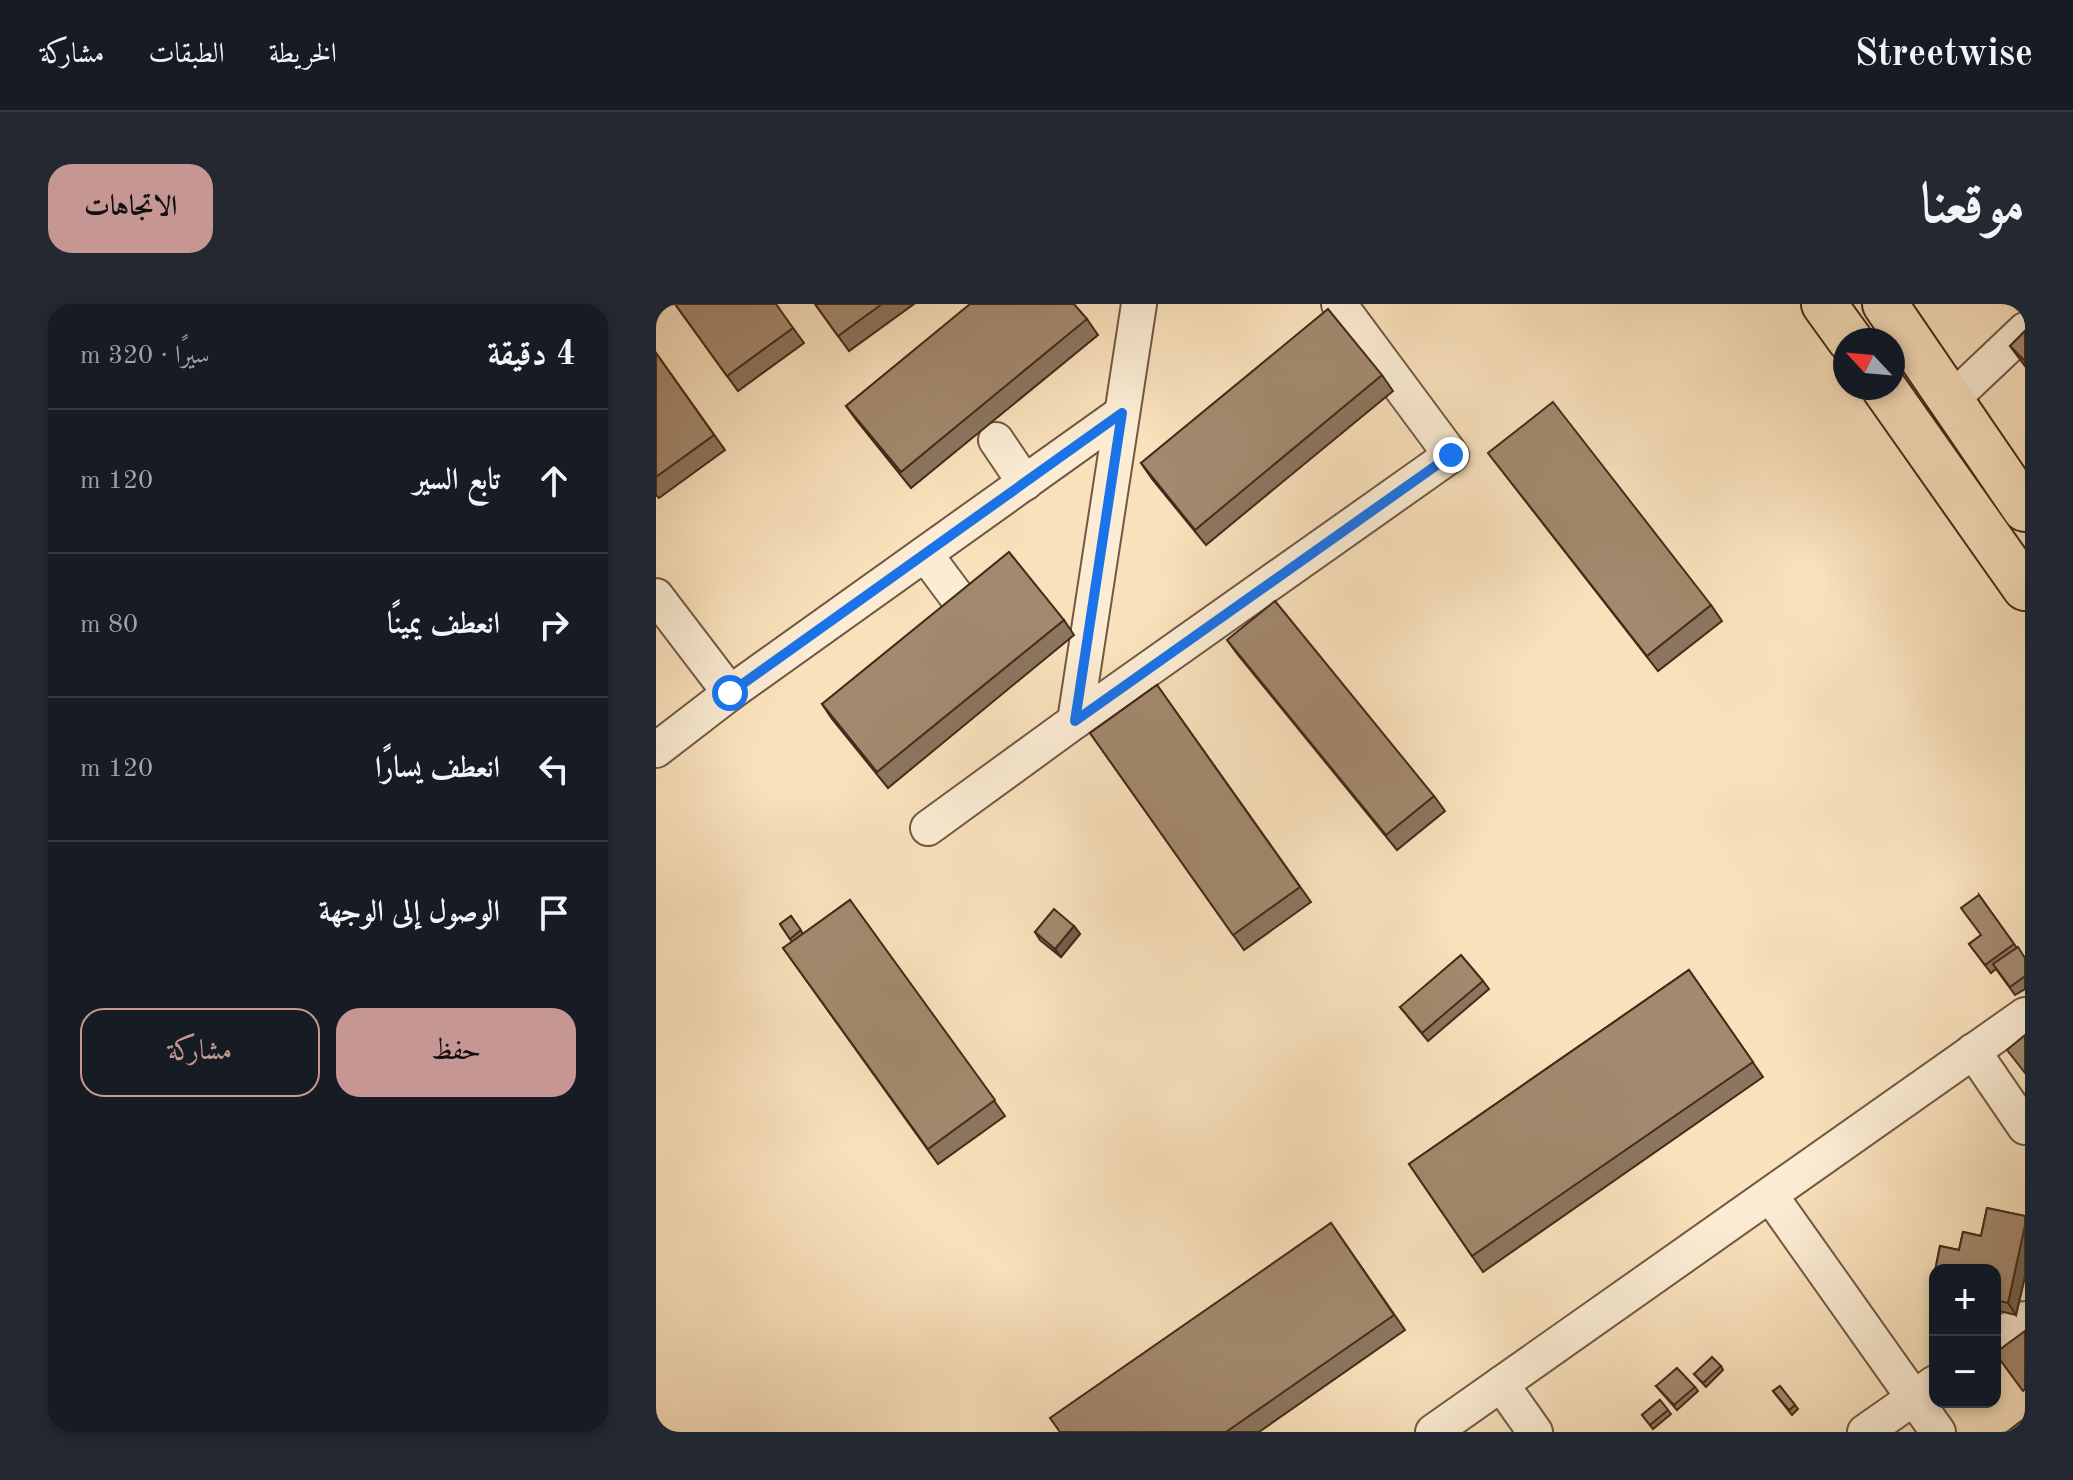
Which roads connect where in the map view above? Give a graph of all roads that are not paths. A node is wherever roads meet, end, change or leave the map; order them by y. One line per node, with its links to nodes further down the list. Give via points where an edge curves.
1 (1139, 304): 9 (street)
2 (1339, 304): 18 (street, via 1451,455)
3 (1824, 304): 5 (highway)
4 (1885, 304): 8 (highway)
5 (1841, 328)
6 (2025, 330): 8 (street)
7 (1892, 400): 14 (highway)
8 (1949, 402): 12 (highway)
9 (1122, 413): 11 (street); 18 (street)
10 (996, 440): 11 (street)
11 (1025, 483): 13 (street)
12 (2025, 509)
13 (925, 554): 16 (street); 17 (street)
14 (2025, 588)
15 (656, 596): 17 (street)
16 (957, 597)
17 (730, 693): 19 (street)
18 (1075, 721): 20 (street)
19 (656, 750)
20 (928, 828)
21 (2025, 1015): 22 (street)
22 (1973, 1051): 23 (street); 24 (street)
23 (2025, 1127)
24 (1770, 1195): 27 (street); 28 (street)
25 (2025, 1319): 26 (street)
26 (2001, 1336)
27 (1501, 1384): 29 (street); 30 (street)
28 (1924, 1390): 31 (street); 32 (street)
29 (1433, 1432)
30 (1535, 1432)
31 (1865, 1432)
32 (1938, 1432)

